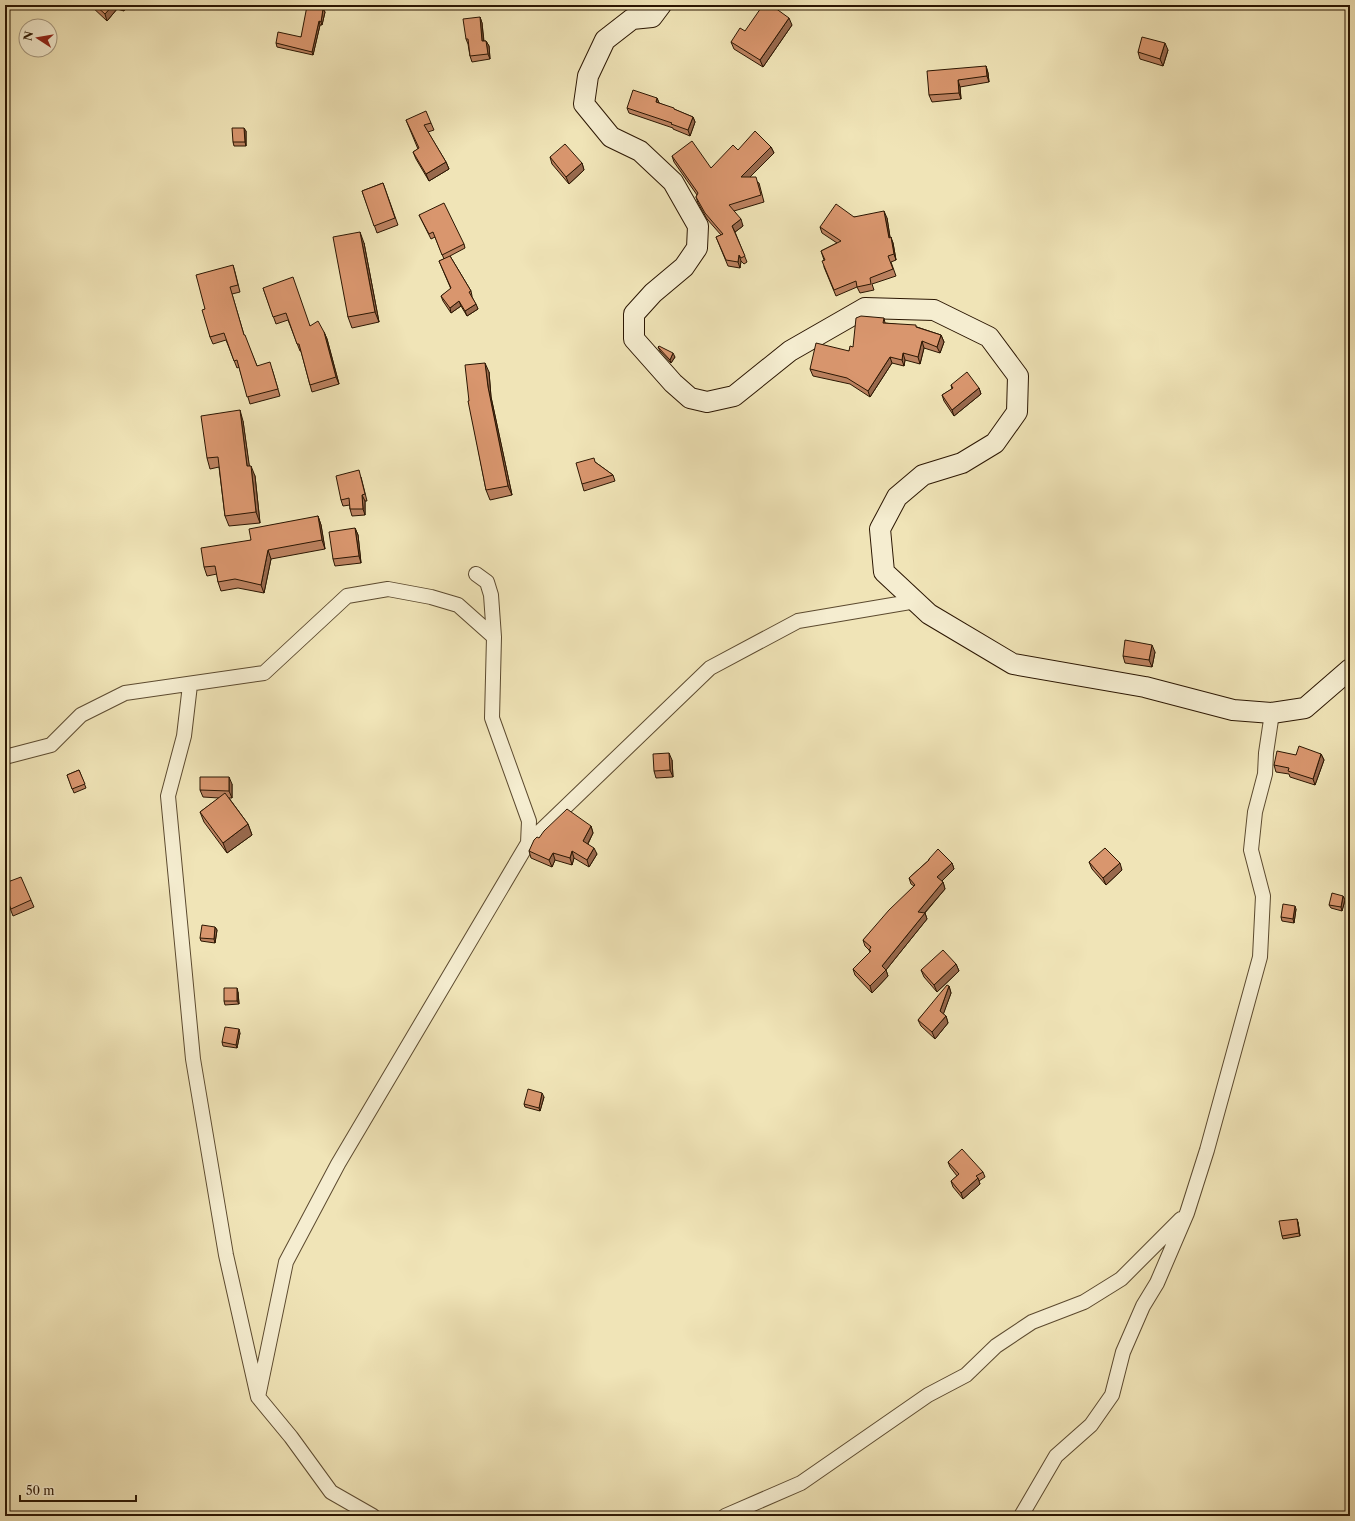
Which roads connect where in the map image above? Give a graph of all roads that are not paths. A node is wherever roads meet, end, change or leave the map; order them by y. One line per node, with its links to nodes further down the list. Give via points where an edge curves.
1 (660, 5): 2 (street, via 652,16)
2 (638, 12): 4 (street, via 605,40 588,76 584,104 611,137 640,152 674,182 698,226 697,248 684,267 653,293 634,314 634,339 673,383 690,398 708,402 734,396 790,351 865,308 934,310 989,337 1018,376 1017,412 995,443 962,463 923,475 897,497 880,529 884,572)
3 (476, 574): 5 (street, via 487,582 491,595)
4 (916, 601): 8 (street, via 929,614 1013,664 1145,687 1233,710); 10 (street, via 798,621 710,668)
5 (494, 637): 7 (street, via 458,605 388,589 347,596 264,673); 10 (street, via 492,718 529,822)
6 (1350, 669): 8 (street, via 1305,708)
7 (190, 685): 9 (street, via 125,693 81,715 51,745); 12 (street, via 184,736 168,796 193,1059 226,1255)
8 (1272, 713): 11 (street, via 1265,774 1255,812 1251,850 1263,896 1260,957)
9 (5, 757)
10 (528, 843): 12 (street, via 338,1164 286,1262)
11 (1187, 1213): 14 (street, via 1121,1279 1084,1302 1032,1322 996,1346 966,1375 928,1395 801,1483); 15 (street, via 1157,1283 1143,1306 1123,1352 1112,1395 1091,1426 1056,1456)
12 (258, 1397): 13 (street, via 331,1492)
13 (373, 1516)
14 (725, 1516)
15 (1020, 1516)

